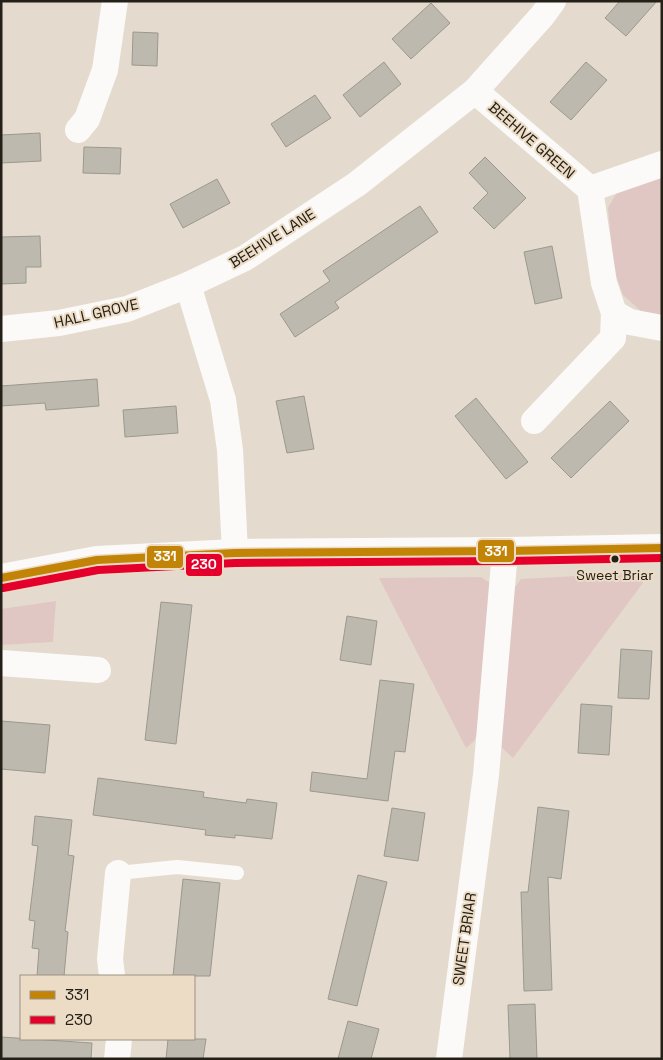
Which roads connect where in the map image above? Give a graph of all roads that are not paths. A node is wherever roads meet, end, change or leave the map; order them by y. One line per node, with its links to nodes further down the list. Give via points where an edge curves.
1 (115, 1): 4 (street, via 105,70 87,120)
2 (553, 1): 3 (street, BEEHIVE LANE)
3 (475, 91): 6 (street, BEEHIVE GREEN); 7 (street, BEEHIVE LANE, via 357,184 245,258)
4 (78, 130)
5 (662, 164): 6 (street, BEEHIVE GREEN)
6 (590, 189): 8 (street, BEEHIVE GREEN, via 604,282)
7 (188, 285): 10 (street, HALL GROVE, via 127,309 59,323); 14 (street, via 223,400 230,450)
8 (614, 313): 9 (street, via 630,322); 11 (street, BEEHIVE GREEN, via 613,338)
9 (662, 328)
10 (1, 329)
11 (534, 421)
12 (662, 548): 13 (street)
13 (505, 551): 14 (street); 23 (street, SWEET BRIAR, via 486,775)
14 (236, 553): 15 (street, via 97,560)
15 (1, 578)
16 (1, 663): 17 (street)
17 (98, 670)
18 (118, 873): 19 (lane, via 177,867); 20 (street, via 110,959)
19 (238, 874)
20 (112, 975)
21 (119, 1040): 22 (street)
22 (117, 1059)
23 (448, 1059)

